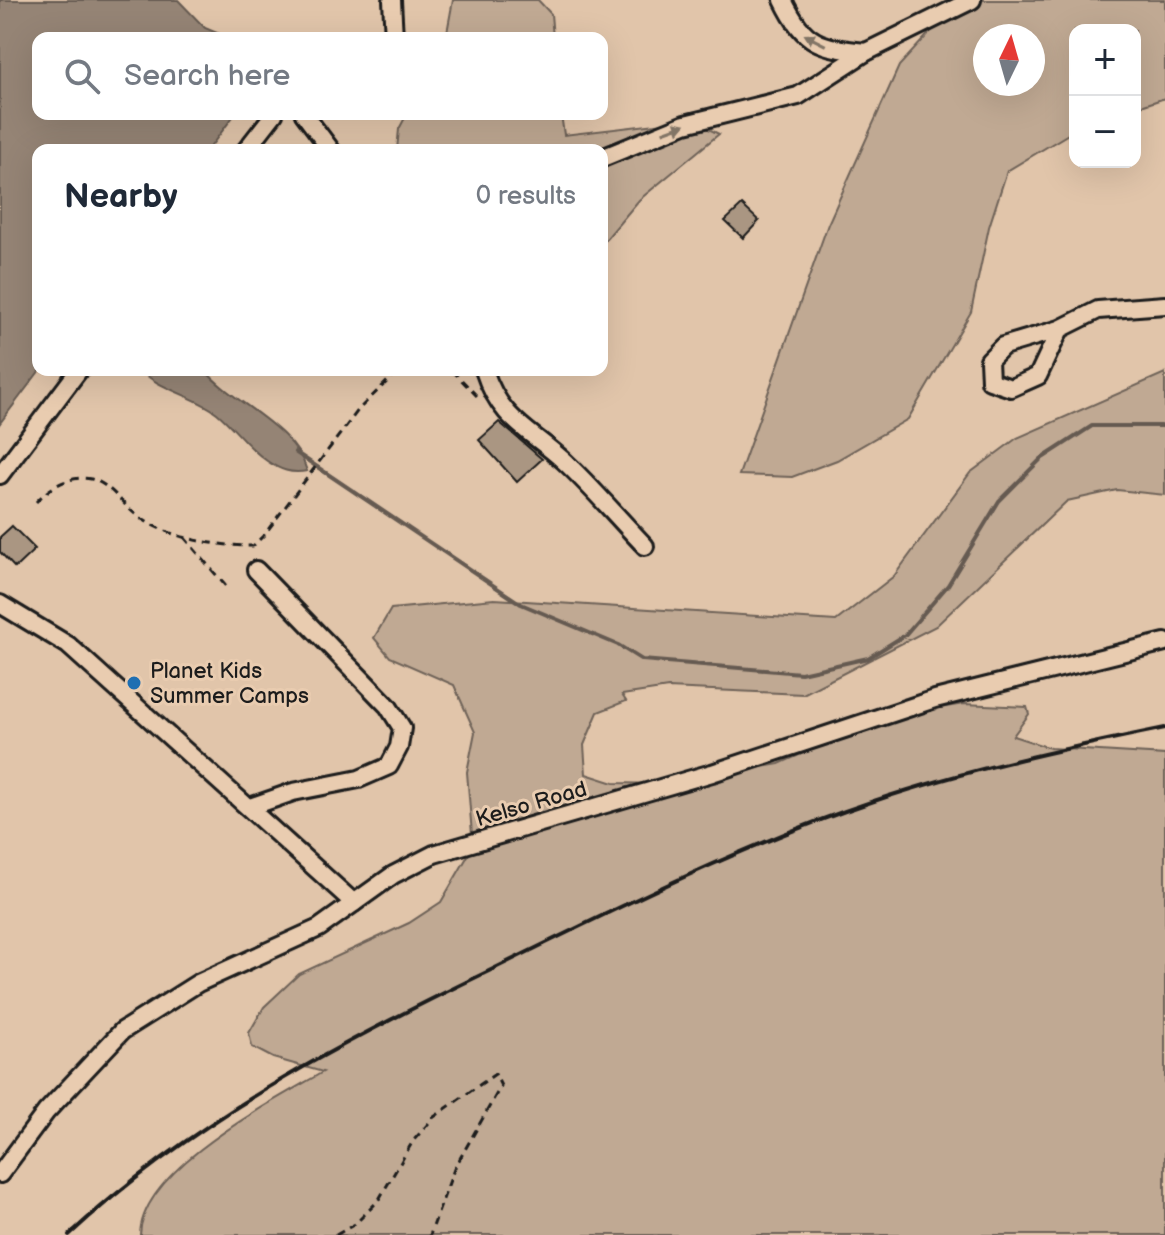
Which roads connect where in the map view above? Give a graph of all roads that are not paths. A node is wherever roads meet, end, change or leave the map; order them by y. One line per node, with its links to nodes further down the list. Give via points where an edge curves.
1 (392, 0): 4 (street)
2 (783, 0): 5 (street, one-way to 2, via 833,49 805,37)
3 (972, 0): 5 (street)
4 (394, 32)
5 (866, 52): 10 (street, one-way to 5, via 685,124 798,96)
6 (269, 120): 8 (street)
7 (308, 120): 9 (street)
8 (251, 144)
9 (326, 144)
10 (608, 156)
11 (1165, 305): 12 (street, via 1098,310)
12 (1060, 329): 12 (street, via 1003,346 989,360 990,381 1011,388 1038,376)
13 (74, 376): 15 (street)
14 (487, 376): 16 (street, via 516,425 563,460)
15 (0, 475)
16 (645, 546)
17 (256, 570): 20 (street, via 388,706 402,728 389,766)
18 (0, 604): 20 (street, via 68,645)
19 (1165, 642): 21 (street, Kelso Road, via 935,699 712,773 434,854)
20 (250, 807): 21 (street)
21 (354, 903): 22 (street, Kelso Road, via 319,928 198,983 122,1031 46,1112)
22 (0, 1174)

